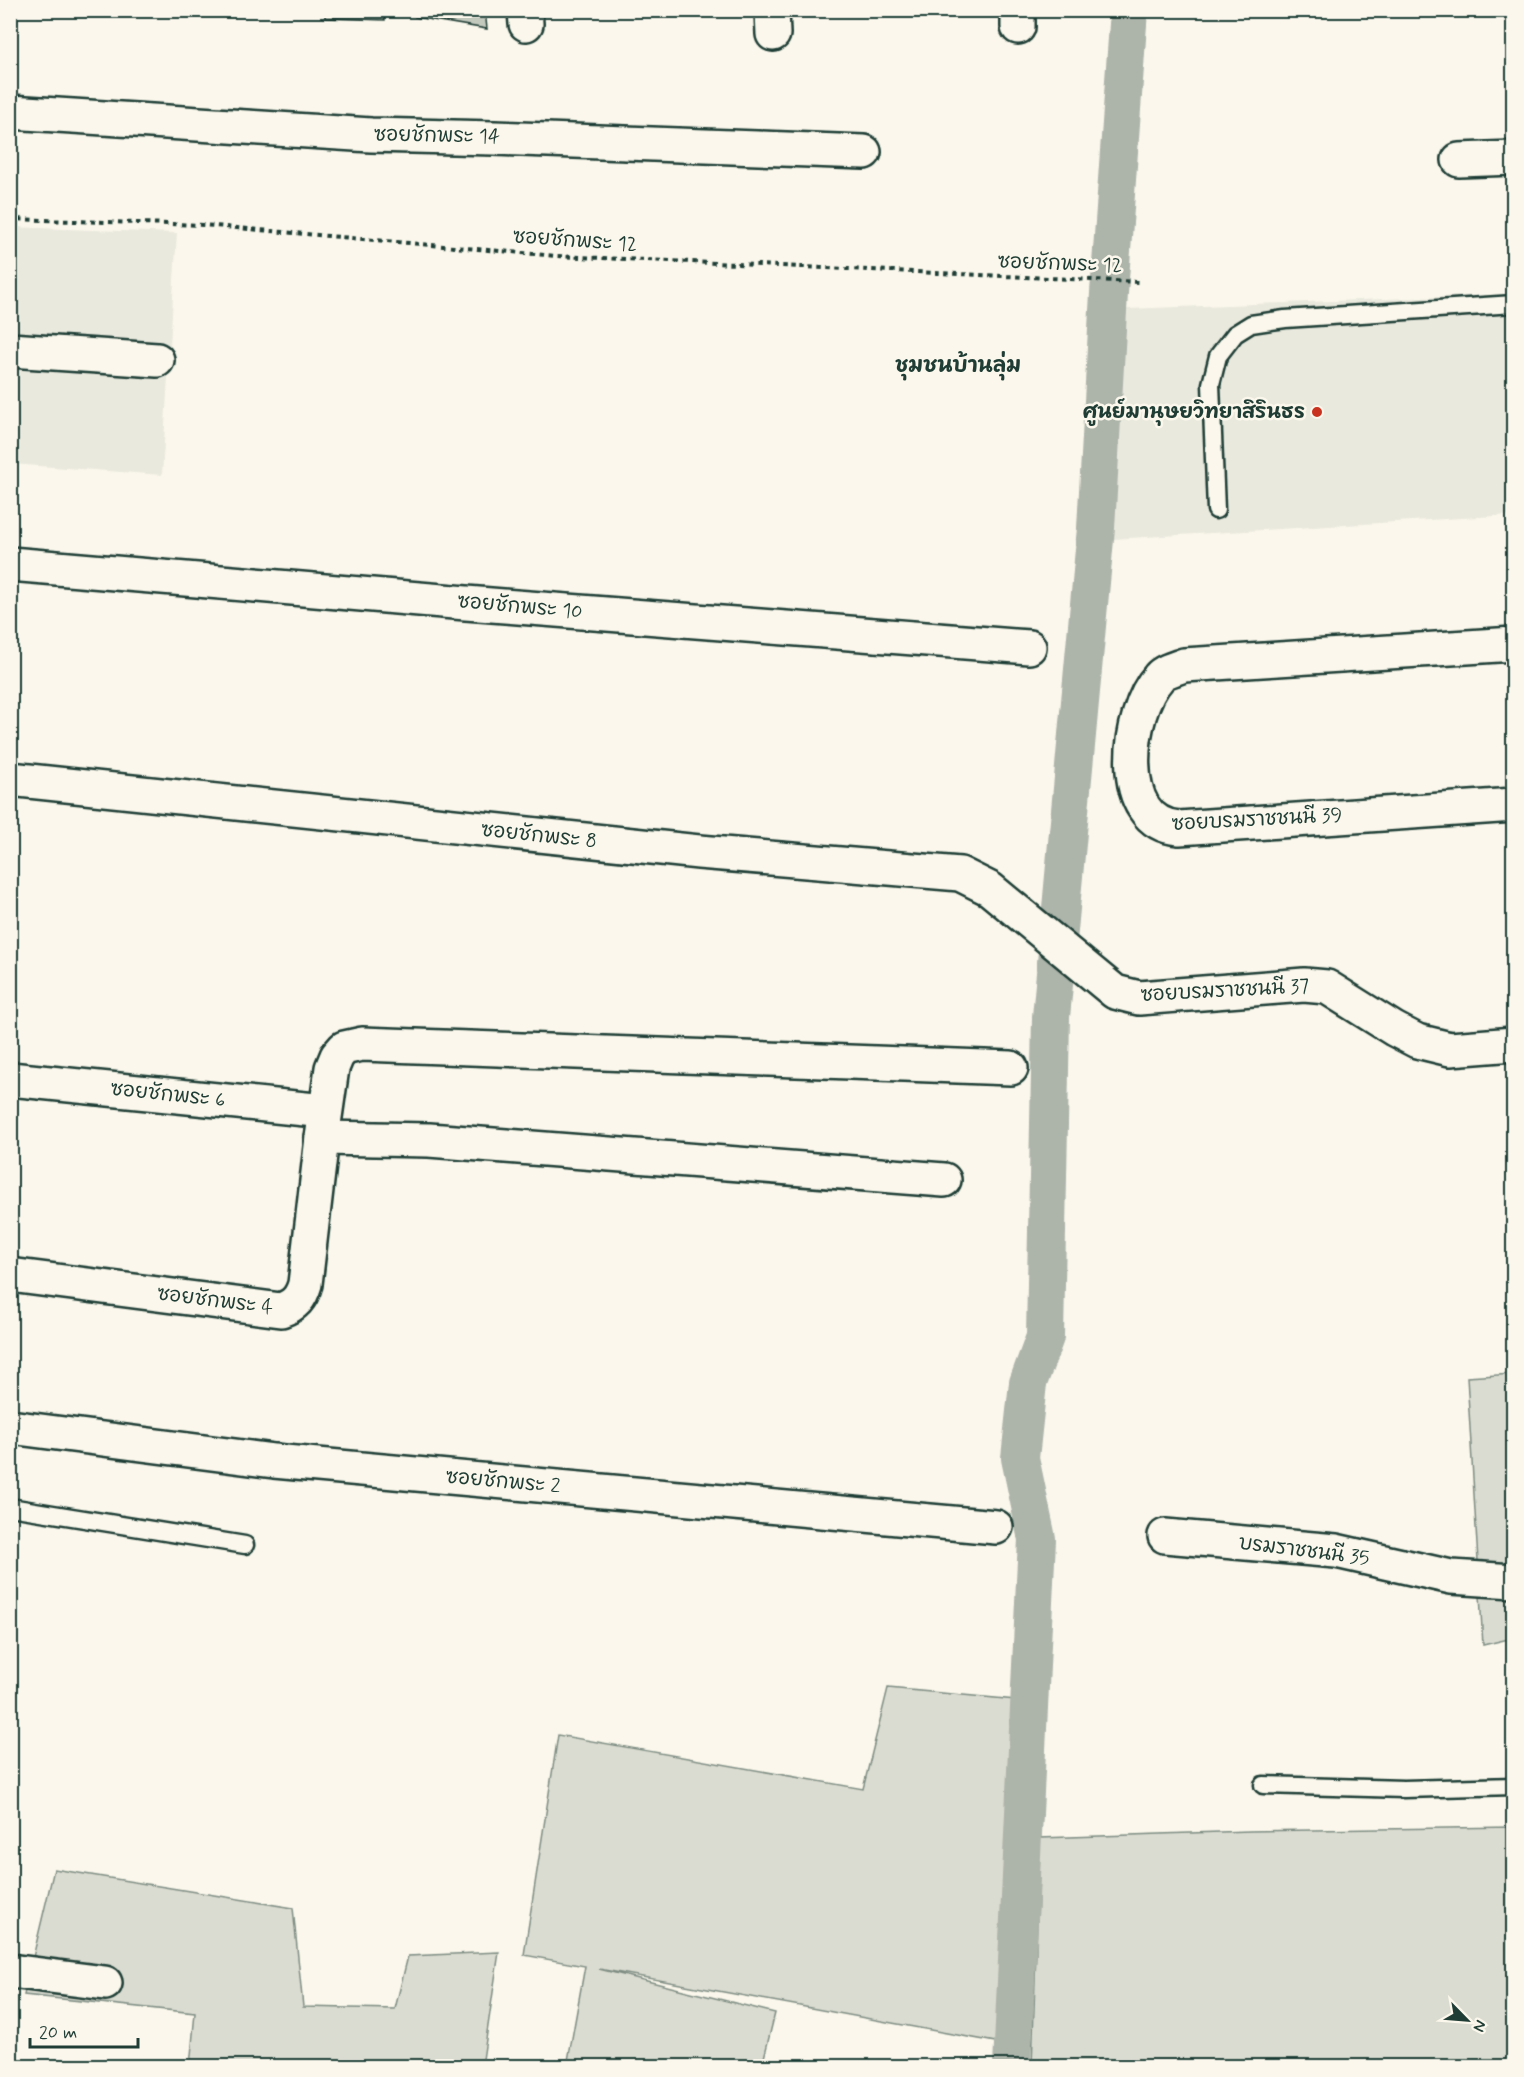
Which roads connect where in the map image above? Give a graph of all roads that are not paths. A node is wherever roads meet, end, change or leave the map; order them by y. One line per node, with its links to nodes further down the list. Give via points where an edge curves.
1 (10, 112): 2 (street, ซอยชักพระ 14, via 370,135)
2 (864, 152)
3 (1514, 158): 4 (street)
4 (1459, 160)
5 (1514, 304): 8 (lane, via 1285,319 1251,324 1234,334 1218,356 1211,384)
6 (10, 350): 7 (street)
7 (157, 360)
8 (1216, 510)
9 (10, 564): 11 (street, ซอยชักพระ 10)
10 (1514, 644): 13 (street, ซอยบรมราชชนนี 39, via 1184,665 1160,675 1143,700 1135,729 1133,777 1142,803 1153,819 1167,827)
11 (1029, 647)
12 (10, 779): 14 (street, ซอยชักพระ 8, via 699,852 960,874 990,889)
13 (1514, 805)
14 (1049, 937): 15 (street, ซอยบรมราชชนนี 37, via 1115,992 1139,998 1304,985 1327,987 1417,1041 1450,1049)
15 (1514, 1044)
16 (1011, 1068): 18 (street, ซอยชักพระ 4, via 362,1044 344,1048 337,1056)
17 (10, 1079): 18 (street, ซอยชักพระ 6)
18 (323, 1125): 19 (street, ซอยชักพระ 6, via 429,1140); 20 (street, ซอยชักพระ 4, via 305,1284 292,1306 281,1310)
19 (944, 1180)
20 (10, 1275)
21 (10, 1427): 23 (street, ซอยชักพระ 2, via 274,1461)
22 (10, 1507): 25 (lane)
23 (996, 1527)
24 (1165, 1536): 26 (street, บรมราชชนนี 35, via 1336,1551 1452,1577)
25 (246, 1545)
26 (1514, 1581)
27 (1263, 1785): 28 (lane, via 1404,1789)
28 (1514, 1786)
29 (10, 1971): 30 (street)
30 (105, 1983)

